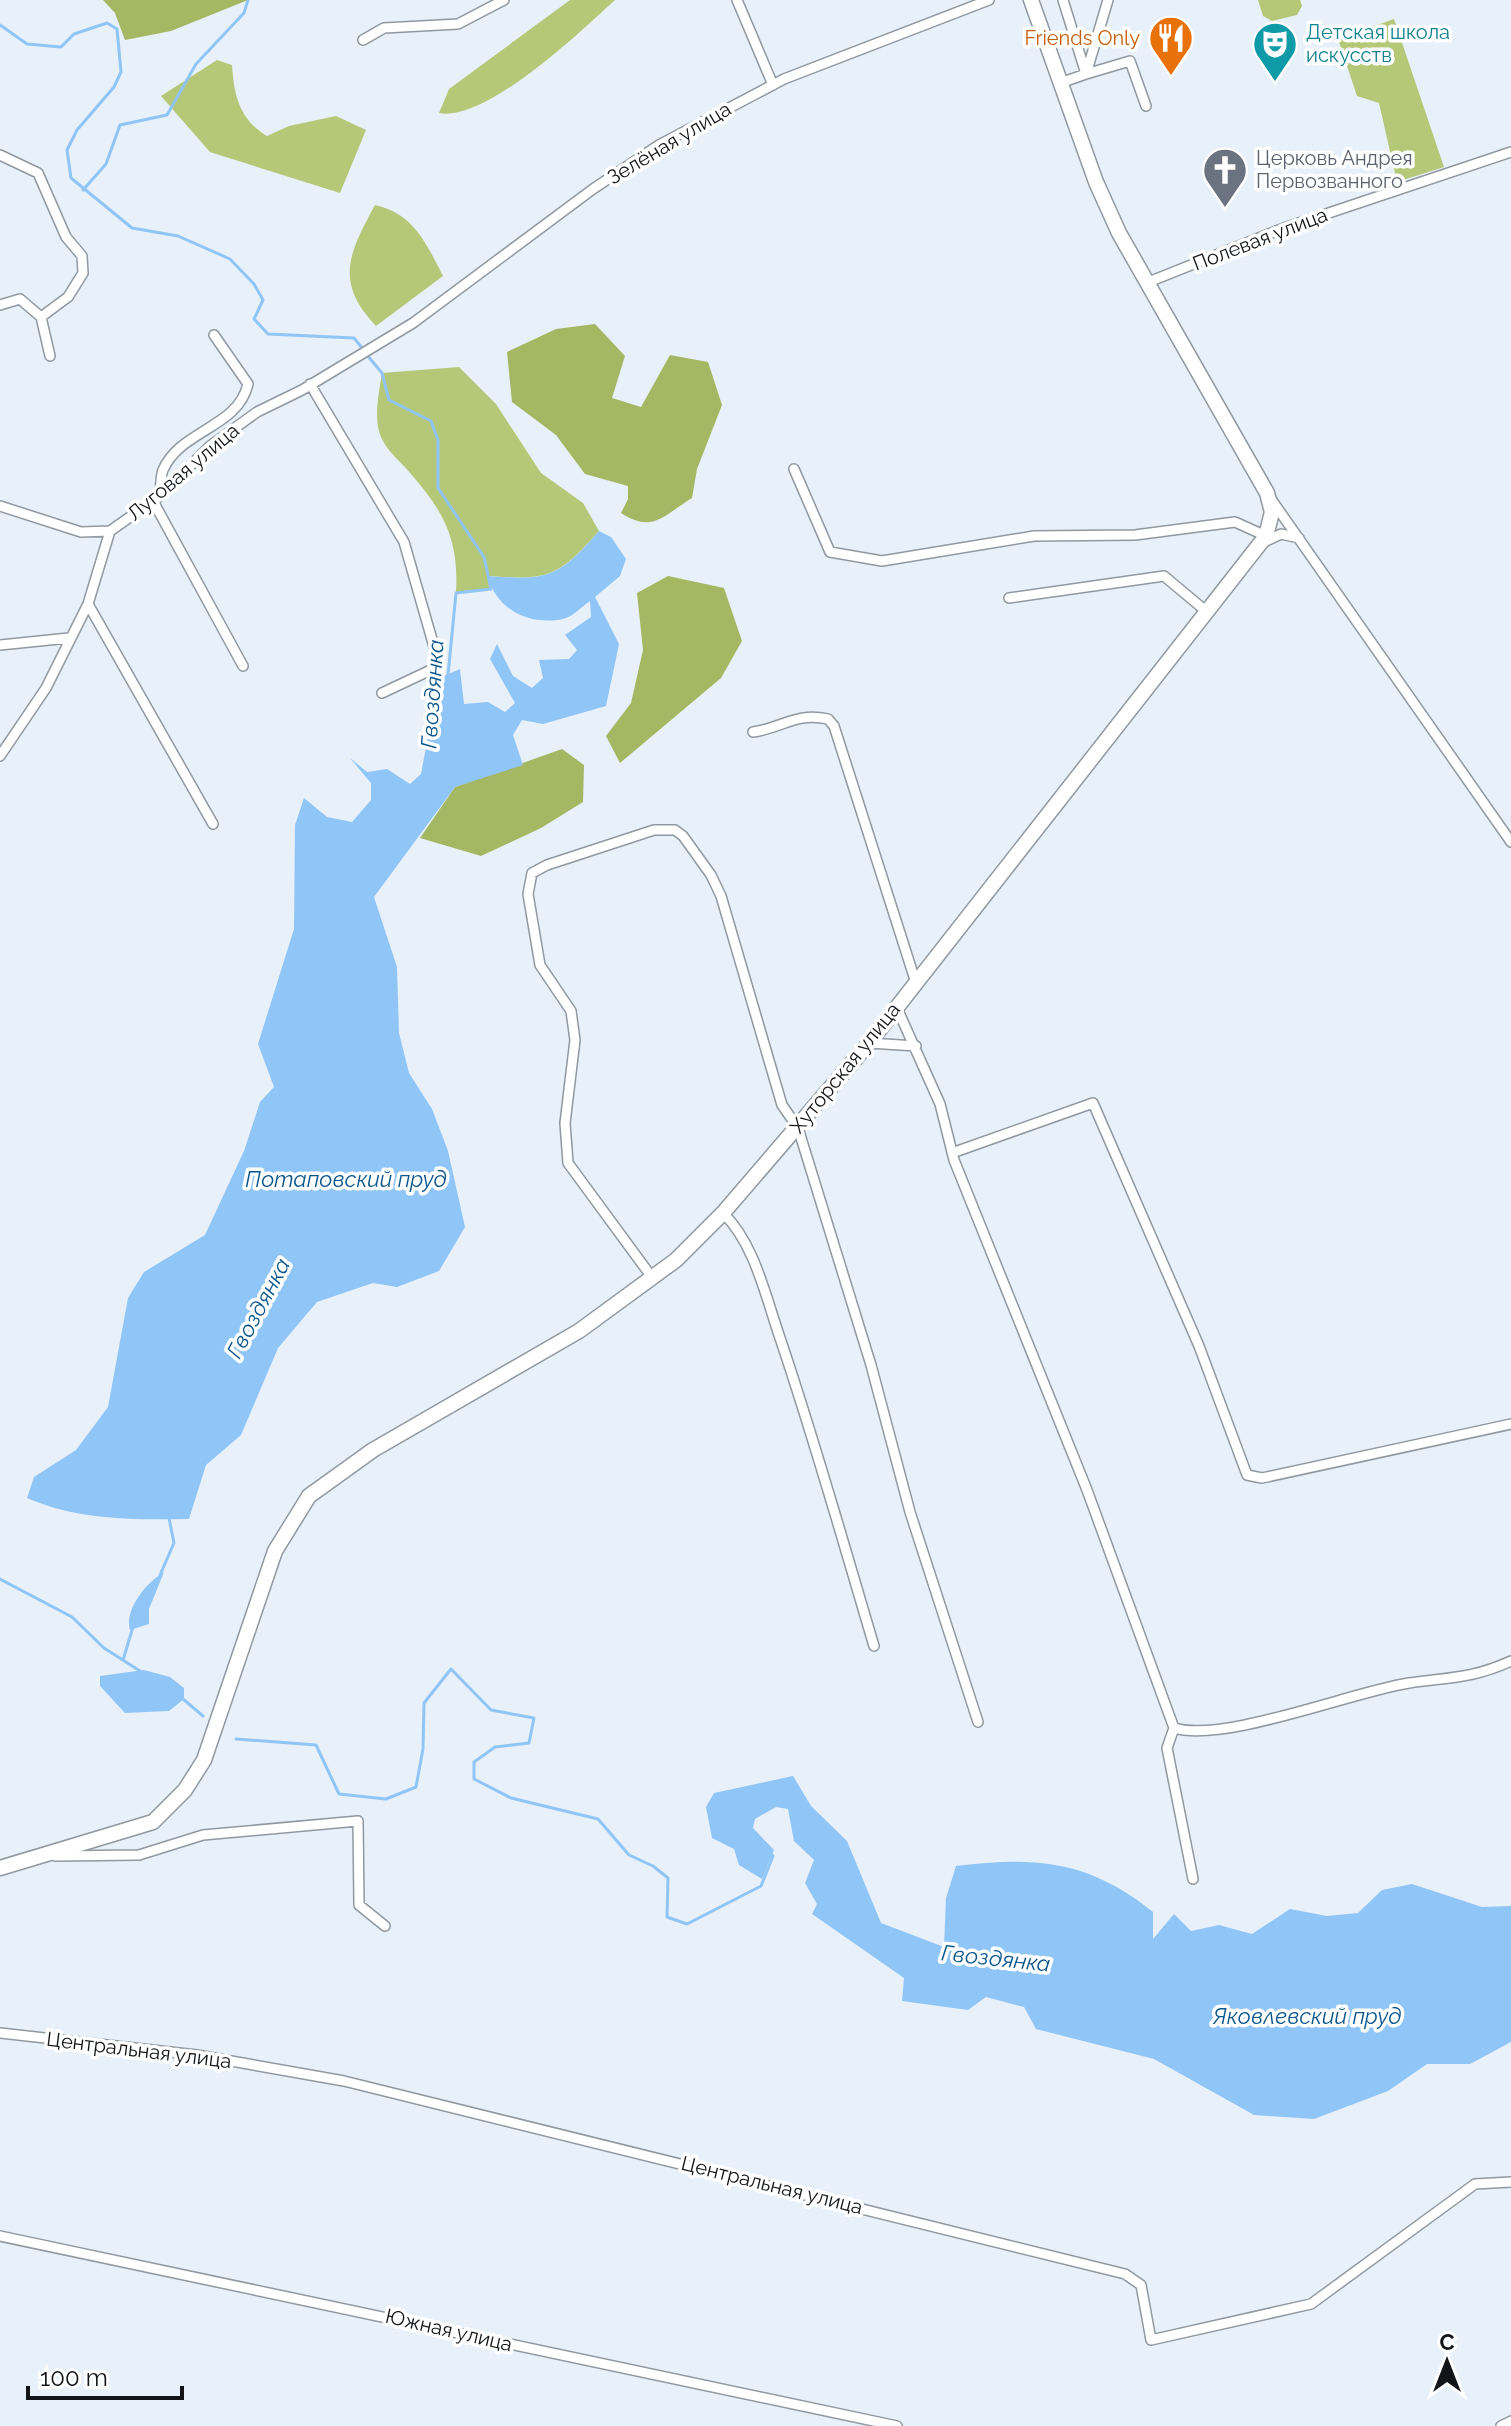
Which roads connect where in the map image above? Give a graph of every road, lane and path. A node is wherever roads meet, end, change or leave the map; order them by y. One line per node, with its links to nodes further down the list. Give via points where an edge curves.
1 (504, 0): 7 (street, via 458,24 384,28)
2 (737, 0): 10 (street)
3 (989, 0): 10 (street, Зелёная улица)
4 (1031, 0): 9 (main road)
5 (1063, 0): 8 (street)
6 (1108, 0): 8 (street)
7 (363, 40)
8 (1086, 74): 9 (street); 11 (street, via 1130,61)
9 (1060, 83): 14 (main road, via 1096,182)
10 (773, 85): 19 (street, Зелёная улица, via 634,160 445,299)
11 (1146, 106)
12 (1511, 152): 14 (street, Полевая улица, via 1284,228)
13 (0, 155): 16 (street, via 38,173 66,237 82,256 83,273 68,297)
14 (1146, 283): 22 (main road)
15 (0, 305): 16 (street, via 20,299)
16 (41, 317): 18 (street)
17 (214, 335): 23 (street, via 248,384 246,396 186,443 163,470)
18 (50, 356)
19 (349, 361): 20 (street, Луговая улица)
20 (310, 384): 23 (street, Луговая улица, via 257,412 210,446); 34 (street, via 404,542 435,650 435,668)
21 (794, 469): 27 (street, via 830,552 882,561 1034,536 1135,535 1235,522)
22 (1267, 493): 26 (street); 27 (main road, via 1272,512)
23 (157, 498): 25 (street, Луговая улица); 33 (street)
24 (0, 506): 25 (street, via 81,532)
25 (110, 531): 29 (street, Луговая улица)
26 (1300, 539): 27 (street, via 1281,534); 38 (street)
27 (1263, 540): 30 (main road, Хуторская улица)
28 (1009, 598): 30 (street, via 1164,576)
29 (88, 604): 31 (street, Луговая улица); 37 (street)
30 (1207, 612): 39 (main road, Хуторская улица)
31 (69, 638): 32 (street); 36 (street, Луговая улица, via 46,688)
32 (0, 645)
33 (243, 666)
34 (382, 693)
35 (753, 732): 39 (street, via 800,716 828,719 834,726)
36 (0, 756)
37 (213, 824)
38 (1511, 842)
39 (915, 980): 40 (main road, Хуторская улица)
40 (896, 1006): 41 (main road, Хуторская улица); 42 (street)
41 (869, 1043): 42 (street); 43 (main road, Хуторская улица)
42 (916, 1046): 44 (street, via 940,1104)
43 (798, 1128): 45 (main road, Хуторская улица); 46 (street, via 782,1105 721,896 683,836 675,830 654,830 532,873 528,894 540,965 571,1011 575,1040 565,1123 568,1163); 50 (street, via 910,1512)
44 (952, 1153): 47 (street, via 1093,1103 1199,1346 1247,1475 1262,1478); 51 (street, via 1087,1490)
45 (723, 1213): 46 (main road, Хуторская улица, via 676,1260); 48 (street, via 738,1228 762,1287)
46 (651, 1276): 52 (main road, Хуторская улица, via 579,1331 373,1450 309,1496 275,1551 213,1738 185,1790 153,1822)
47 (1511, 1424)
48 (874, 1646)
49 (1511, 1661): 51 (street, via 1477,1676 1409,1683 1226,1728 1192,1733)
50 (978, 1722)
51 (1174, 1728): 54 (street, via 1167,1748)
52 (36, 1857): 53 (main road, Хуторская улица); 55 (street, via 139,1855 203,1835 358,1821 359,1905)
53 (0, 1868)
54 (1193, 1879)
55 (385, 1926)
56 (0, 2033): 57 (street, Центральная улица, via 197,2055 344,2081 1125,2274 1141,2285 1151,2340 1311,2304 1475,2184)
57 (1511, 2182)
58 (0, 2236): 60 (street, Южная улица)
59 (1511, 2421): 61 (street)
60 (897, 2426)
61 (1501, 2426)

